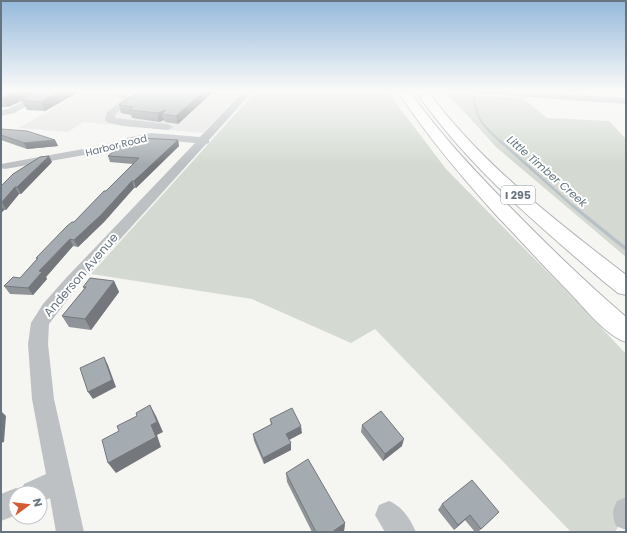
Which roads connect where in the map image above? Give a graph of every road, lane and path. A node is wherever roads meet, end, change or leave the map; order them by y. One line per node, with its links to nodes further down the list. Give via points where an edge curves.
1 (110, 115): 5 (street, via 110,120 123,123)
2 (225, 115): 6 (street, Anderson Avenue)
3 (420, 115): 8 (highway, I 295, via 449,153)
4 (440, 115): 9 (highway, I 295, via 497,175)
5 (176, 128)
6 (205, 134): 7 (street, Harbor Road, via 143,137 107,148); 12 (street, Anderson Avenue, via 72,282 40,323 38,344 43,399)
7 (2, 166)
8 (490, 196): 10 (highway, I 295); 11 (highway, via 550,261)
9 (626, 287)
10 (626, 319)
11 (626, 332)
12 (60, 480): 13 (street); 16 (street, Anderson Avenue)
13 (48, 486)
14 (626, 510): 15 (street)
15 (626, 516)
16 (70, 532)

